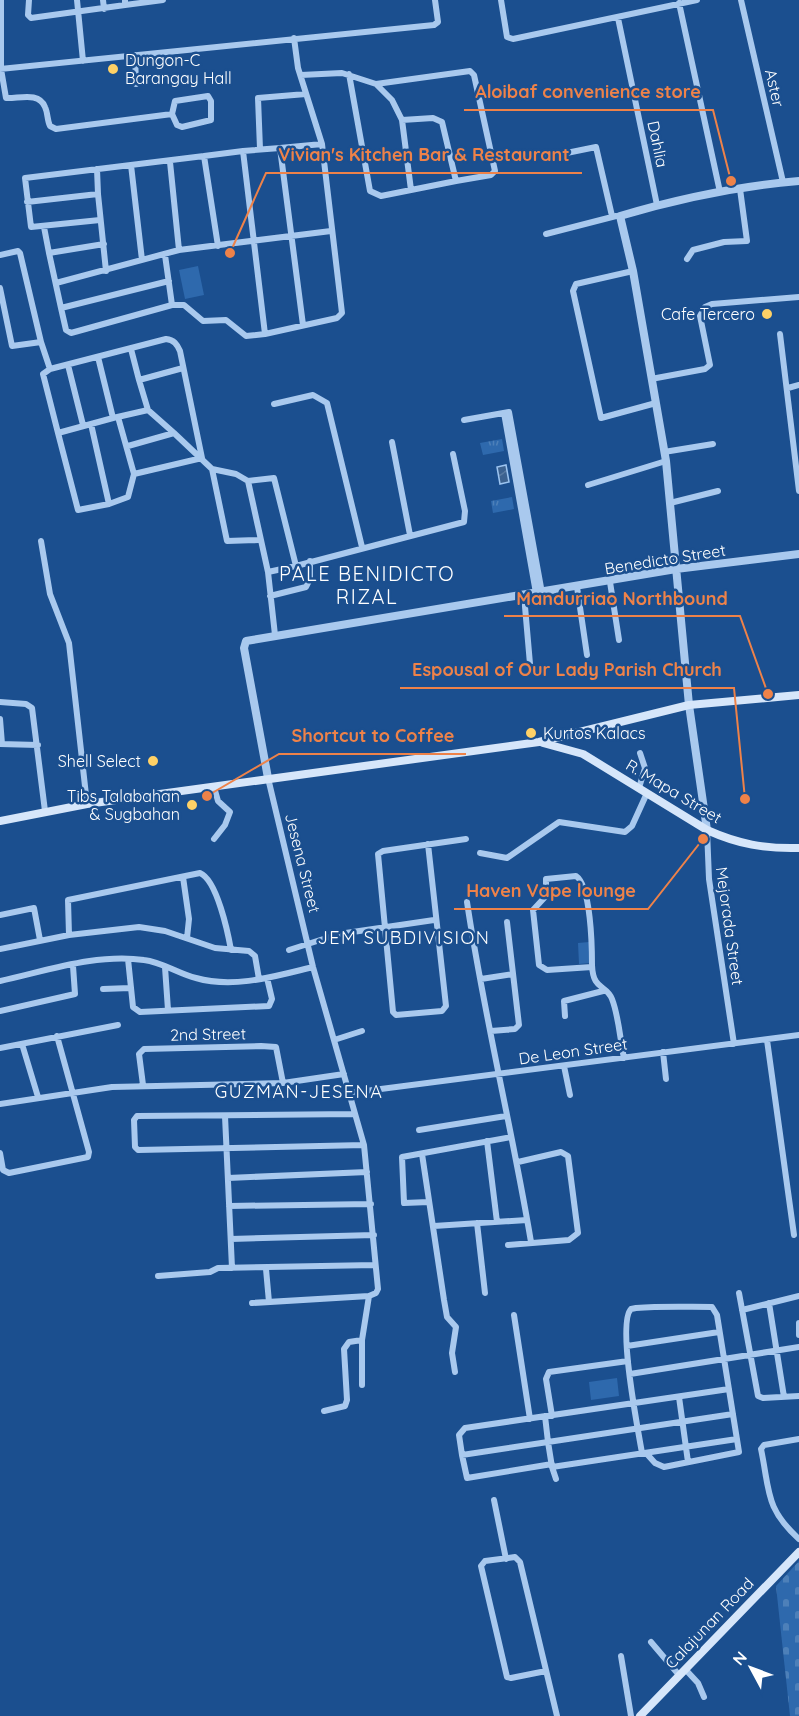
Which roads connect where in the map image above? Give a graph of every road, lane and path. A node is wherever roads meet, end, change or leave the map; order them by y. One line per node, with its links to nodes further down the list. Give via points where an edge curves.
1 (1, 0): 15 (street)
2 (29, 0): 13 (street, via 27,15 31,18)
3 (77, 0): 13 (street)
4 (103, 0): 12 (street)
5 (163, 0): 10 (street)
6 (435, 0): 16 (street, via 438,22 434,25)
7 (501, 0): 14 (street, via 510,39)
8 (697, 0): 11 (street)
9 (741, 0): 38 (street, Aster)
10 (125, 3): 12 (street)
11 (679, 3): 14 (street); 41 (street)
12 (104, 9): 13 (street)
13 (79, 12): 18 (street)
14 (618, 18): 44 (street, Dahlia)
15 (1, 23): 19 (street)
16 (294, 38): 17 (street); 21 (street)
17 (135, 55): 18 (street); 22 (street)
18 (82, 61): 19 (street)
19 (1, 69): 25 (street, via 6,98 37,99 45,107 50,126 56,129)
20 (349, 74): 21 (street); 23 (street); 40 (street, via 370,191 381,196)
21 (301, 75): 24 (street)
22 (136, 84)
23 (376, 84): 26 (street, via 392,100); 36 (street, via 473,72 495,171)
24 (306, 94): 27 (street); 28 (street, via 258,98)
25 (172, 114): 25 (street, via 175,101 210,97 212,118 208,122 179,127)
26 (402, 120): 36 (street, via 433,118 442,122); 40 (street)
27 (322, 144): 29 (street); 48 (street)
28 (260, 148): 29 (street); 30 (street)
29 (280, 148): 50 (street)
30 (243, 151): 31 (street); 51 (street)
31 (204, 156): 33 (street); 53 (street)
32 (548, 158): 45 (street, via 596,147)
33 (170, 162): 34 (street); 54 (street)
34 (131, 165): 35 (street); 59 (street)
35 (97, 170): 42 (street); 43 (street, via 25,178)
36 (456, 180): 40 (street)
37 (799, 181): 38 (street)
38 (783, 182): 39 (street)
39 (740, 189): 41 (street); 58 (street, via 747,241 693,250)
40 (411, 190)
41 (720, 192): 44 (street)
42 (98, 194): 43 (street); 46 (street)
43 (27, 202): 47 (street, via 32,227)
44 (657, 205): 45 (street)
45 (616, 216): 49 (street); 61 (street, Mejorada Street)
46 (100, 220): 47 (street); 52 (street)
47 (44, 227): 55 (street)
48 (331, 231): 50 (street); 68 (street, via 342,313 337,318)
49 (546, 234)
50 (292, 238): 51 (street); 68 (street)
51 (254, 243): 53 (street); 69 (street)
52 (104, 244): 55 (street); 60 (street)
53 (218, 246): 54 (street)
54 (179, 250): 57 (street)
55 (49, 253): 63 (street)
56 (0, 255): 71 (street, via 20,253)
57 (165, 255): 59 (street); 62 (street)
58 (687, 259)
59 (142, 260): 60 (street)
60 (106, 271): 63 (street)
61 (633, 271): 77 (street, Mejorada Street); 81 (street, via 576,284 573,291 601,418)
62 (169, 280): 66 (street); 67 (street)
63 (56, 284): 67 (street)
64 (0, 288): 71 (street, via 12,346)
65 (799, 297): 77 (street, via 705,307 700,315 710,365)
66 (172, 304): 67 (street, via 71,333 66,330); 69 (street, via 184,306 203,321 226,320 246,336)
67 (61, 308)
68 (303, 325): 69 (street)
69 (265, 334)
70 (780, 334): 80 (street)
71 (41, 342): 76 (street)
72 (131, 349): 73 (street); 75 (street, via 170,339 178,345); 78 (street)
73 (98, 357): 74 (street); 84 (street)
74 (68, 364): 76 (street); 87 (street)
75 (183, 368): 78 (street); 95 (street)
76 (50, 369): 88 (street, via 43,377)
77 (651, 379): 81 (street, Mejorada Street)
78 (139, 380): 83 (street)
79 (799, 385): 80 (street)
80 (788, 388): 102 (street)
81 (656, 403): 93 (street, Mejorada Street)
82 (274, 404): 108 (street, via 313,395 327,403)
83 (148, 410): 84 (street); 89 (street)
84 (116, 417): 86 (street); 92 (street)
85 (464, 420): 116 (street, via 506,412)
86 (91, 423): 87 (street); 104 (street)
87 (83, 425): 88 (street)
88 (58, 433): 104 (street, via 76,507 80,510)
89 (174, 433): 92 (street); 95 (street)
90 (392, 442): 105 (street)
91 (713, 444): 93 (street)
92 (128, 446): 98 (street)
93 (664, 452): 96 (street, Mejorada Street)
94 (453, 454): 105 (street, via 464,522)
95 (202, 458): 97 (street); 98 (street)
96 (666, 461): 100 (street); 103 (street, Mejorada Street)
97 (212, 469): 99 (street); 106 (street, via 227,541)
98 (134, 474): 104 (street, via 128,497)
99 (248, 481): 106 (street); 111 (street, via 270,477 276,482)
100 (588, 485)
101 (718, 491): 103 (street)
102 (799, 491)
103 (670, 503): 112 (street, Mejorada Street)
104 (110, 504)
105 (410, 536): 108 (street)
106 (258, 540): 113 (street)
107 (41, 541): 135 (street, via 50,594 69,643)
108 (362, 547): 110 (street)
109 (799, 554): 112 (street, Benedicto Street)
110 (310, 561): 111 (street); 118 (street, via 306,587)
111 (296, 566): 113 (street)
112 (676, 569): 114 (street, Benedicto Street); 125 (street, Mejorada Street)
113 (268, 572): 118 (street)
114 (610, 582): 115 (street, Benedicto Street); 120 (street)
115 (577, 587): 116 (street, Benedicto Street); 121 (street)
116 (539, 593): 117 (street, Benedicto Street)
117 (524, 595): 119 (street, Benedicto Street); 122 (street)
118 (270, 596): 119 (street)
119 (275, 635): 131 (street, Benedicto Street, via 244,644)
120 (619, 640)
121 (586, 655)
122 (530, 664)
123 (799, 694): 125 (main road)
124 (0, 702): 129 (street, via 26,704 33,711)
125 (689, 705): 127 (main road); 138 (street, Mejorada Street)
126 (0, 719): 128 (street)
127 (539, 742): 131 (main road); 133 (main road, R. Mapa Street, via 583,754)
128 (1, 744): 129 (street)
129 (38, 745): 136 (street)
130 (640, 753): 133 (street, via 645,768)
131 (268, 778): 132 (main road); 153 (street, Jesena Street)
132 (214, 786): 135 (main road); 139 (street, via 218,801 230,812)
133 (639, 788): 134 (main road, R. Mapa Street)
134 (647, 793): 138 (main road, R. Mapa Street); 143 (street, via 632,826 625,832 559,822 507,858)
135 (87, 804): 136 (main road)
136 (45, 811): 137 (main road)
137 (0, 821)
138 (707, 830): 142 (main road, R. Mapa Street, via 747,845); 181 (street, Mejorada Street, via 709,879)
139 (214, 839)
140 (466, 839): 141 (street)
141 (428, 844): 147 (street); 149 (street, via 378,854)
142 (799, 848)
143 (480, 853)
144 (183, 877): 150 (street, via 68,900); 151 (street, via 189,919); 155 (street, via 200,873 206,877 224,918)
145 (467, 902): 165 (street)
146 (0, 915): 152 (street, via 34,908)
147 (434, 920): 149 (street); 149 (street, via 446,1006 442,1011 394,1014)
148 (507, 922): 162 (street)
149 (386, 927): 153 (street, via 339,934)
150 (69, 935): 151 (street, via 139,927); 152 (street)
151 (187, 938): 155 (street)
152 (40, 940): 154 (street)
153 (310, 945): 156 (street); 160 (street, Jesena Street)
154 (0, 949)
155 (231, 950): 164 (street, via 252,952)
156 (289, 950)
157 (128, 959): 158 (street, via 100,959); 159 (street); 167 (street)
158 (73, 966): 166 (street); 171 (street, via 75,994)
159 (165, 967): 164 (street, via 197,979 224,983); 170 (street)
160 (313, 967): 163 (street); 178 (street, Jesena Street)
161 (592, 967): 161 (street, via 593,945 584,884 576,876 546,879 546,896 533,910 539,965 547,970); 169 (street)
162 (513, 974): 165 (street); 174 (street, via 519,1026)
163 (267, 978): 164 (street); 170 (street, via 272,999 269,1006)
164 (259, 979)
165 (481, 979): 174 (street)
166 (0, 981)
167 (130, 988): 168 (street); 170 (street, via 136,1011)
168 (103, 989)
169 (603, 991): 172 (street, via 564,1001); 184 (street, via 612,999)
170 (168, 1010)
171 (0, 1011)
172 (565, 1016)
173 (118, 1025): 177 (street)
174 (491, 1031): 187 (street)
175 (362, 1032): 178 (street)
176 (799, 1035): 179 (street, De Leon Street)
177 (57, 1036): 180 (street); 192 (street)
178 (334, 1040): 186 (street, Jesena Street)
179 (767, 1040): 181 (street, De Leon Street); 217 (street)
180 (22, 1044): 182 (street); 194 (street)
181 (734, 1044): 183 (street, De Leon Street)
182 (0, 1048)
183 (663, 1052): 184 (street, De Leon Street); 188 (street)
184 (624, 1058): 185 (street, De Leon Street)
185 (564, 1066): 187 (street, De Leon Street); 193 (street)
186 (344, 1074): 189 (street); 191 (street, Jesena Street)
187 (497, 1075): 191 (street, De Leon Street); 198 (street)
188 (666, 1079)
189 (284, 1083): 190 (street); 190 (street, 2nd Street, via 276,1047 144,1049)
190 (143, 1085): 192 (street)
191 (350, 1093): 196 (street, Jesena Street)
192 (75, 1094): 194 (street); 204 (street, via 88,1157 9,1173 3,1170)
193 (570, 1095)
194 (38, 1097): 195 (street)
195 (0, 1104)
196 (355, 1113): 197 (street); 202 (street, Jesena Street)
197 (225, 1116): 203 (street); 203 (street, via 137,1116 134,1120 138,1150)
198 (506, 1116): 199 (street); 200 (street)
199 (419, 1130)
200 (511, 1137): 201 (street); 206 (street)
201 (487, 1141): 205 (street); 213 (street)
202 (364, 1145): 203 (street); 207 (street, Jesena Street)
203 (226, 1147): 208 (street)
204 (0, 1153)
205 (422, 1154): 209 (street); 209 (street, via 401,1158 404,1203)
206 (518, 1162): 212 (street); 219 (street, via 561,1152 570,1161 578,1233 569,1240)
207 (368, 1172): 208 (street); 210 (street, Jesena Street)
208 (228, 1178): 211 (street)
209 (429, 1202): 215 (street)
210 (371, 1204): 211 (street); 216 (street, Jesena Street)
211 (229, 1206): 218 (street)
212 (527, 1220): 213 (street); 219 (street)
213 (497, 1222): 214 (street)
214 (477, 1223): 215 (street); 225 (street)
215 (434, 1226): 244 (street, via 447,1317 456,1327 452,1353)
216 (374, 1234): 218 (street); 221 (street, Jesena Street)
217 (794, 1235)
218 (231, 1239): 222 (street)
219 (531, 1242): 220 (street)
220 (508, 1245)
221 (375, 1265): 223 (street); 227 (street, Jesena Street, via 378,1289)
222 (232, 1268): 223 (street); 224 (street)
223 (266, 1269): 229 (street)
224 (158, 1276)
225 (485, 1293)
226 (739, 1293): 232 (street)
227 (369, 1296): 229 (street); 237 (street)
228 (799, 1296): 231 (street)
229 (269, 1302): 230 (street)
230 (252, 1303)
231 (769, 1303): 232 (street); 240 (street)
232 (742, 1310): 241 (street)
233 (514, 1316): 255 (street)
234 (799, 1323): 236 (street)
235 (719, 1332): 238 (street); 238 (street, via 712,1307 636,1308 626,1316); 242 (street)
236 (799, 1335)
237 (362, 1340): 246 (street); 252 (street, via 349,1342 344,1349 345,1406)
238 (627, 1346): 243 (street)
239 (799, 1347): 240 (street)
240 (777, 1350): 241 (street); 250 (street)
241 (750, 1355): 242 (street); 250 (street, via 758,1396)
242 (724, 1360): 245 (street); 247 (street)
243 (628, 1361): 245 (street); 254 (street, via 549,1372)
244 (455, 1372)
245 (630, 1374): 251 (street)
246 (362, 1385)
247 (729, 1389): 249 (street); 253 (street)
248 (799, 1396): 250 (street)
249 (679, 1397): 251 (street); 256 (street)
250 (784, 1397)
251 (634, 1404): 254 (street); 257 (street)
252 (324, 1411)
253 (733, 1414): 256 (street); 258 (street)
254 (548, 1416): 255 (street); 260 (street)
255 (530, 1419): 263 (street, via 462,1429)
256 (683, 1423): 257 (street); 261 (street)
257 (638, 1429): 260 (street); 262 (street)
258 (737, 1439): 261 (street); 264 (street, via 737,1454)
259 (799, 1439): 268 (street, via 764,1445 761,1449 772,1506 782,1523)
260 (548, 1442): 263 (street); 265 (street)
261 (686, 1446): 262 (street); 264 (street)
262 (644, 1453): 264 (street, via 660,1467); 265 (street)
263 (462, 1455): 265 (street, via 467,1478)
264 (688, 1462)
265 (552, 1466): 266 (street)
266 (556, 1479)
267 (494, 1500): 270 (street)
268 (799, 1539)
269 (799, 1551): 274 (main road, Calajunan Road)
270 (506, 1559): 273 (street, via 515,1557 520,1562); 273 (street, via 485,1561 481,1566 507,1677)
271 (651, 1642): 274 (street)
272 (621, 1656): 277 (street)
273 (546, 1671): 276 (street)
274 (682, 1672): 275 (street, via 698,1683); 278 (main road, Calajunan Road)
275 (704, 1697)
276 (557, 1716)
277 (631, 1716)
278 (640, 1716)

